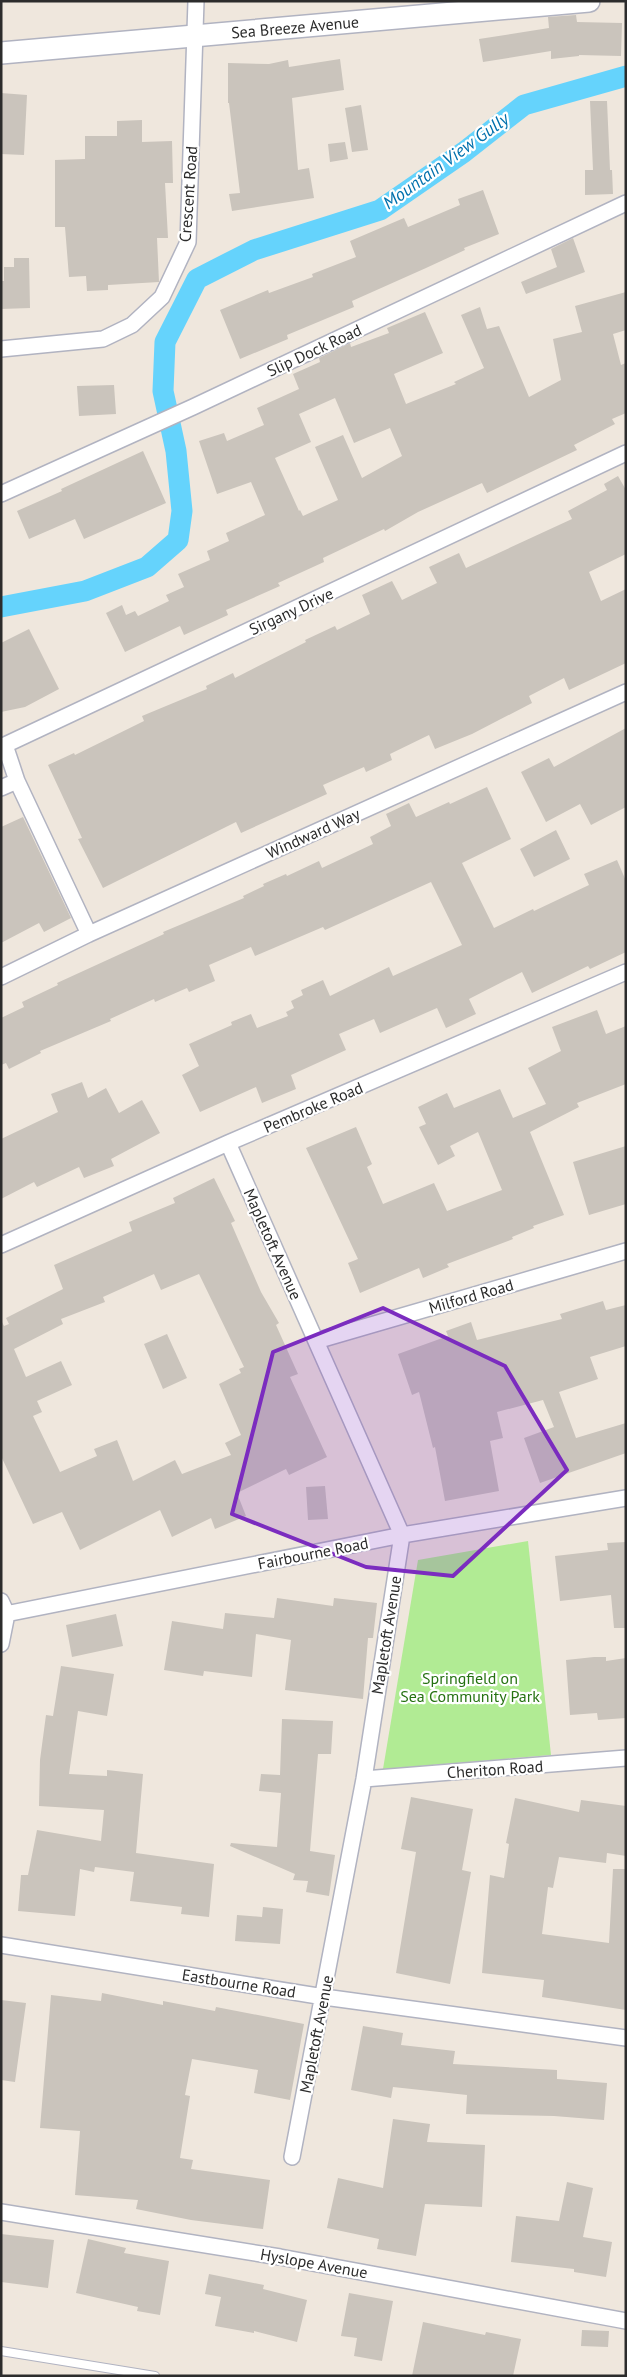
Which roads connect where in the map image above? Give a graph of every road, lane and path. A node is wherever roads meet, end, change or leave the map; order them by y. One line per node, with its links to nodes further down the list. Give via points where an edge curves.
1 (196, 1): 4 (street, Crescent Road)
2 (589, 1): 3 (street, Sea Breeze Avenue)
3 (552, 3): 4 (street, Sea Breeze Avenue)
4 (196, 36): 5 (street, Sea Breeze Avenue); 7 (street, Crescent Road, via 188,242 162,297 132,325 104,339)
5 (1, 53)
6 (626, 203): 9 (street, Slip Dock Road)
7 (1, 349)
8 (626, 453): 11 (street, Sirgany Drive)
9 (1, 494)
10 (626, 692): 14 (street, Windward Way)
11 (3, 746): 12 (street, Sirgany Drive)
12 (17, 781): 13 (street); 14 (street, Sirgany Drive)
13 (1, 788)
14 (89, 934): 16 (street, Windward Way)
15 (626, 972): 17 (street, Pembroke Road)
16 (1, 977)
17 (228, 1143): 18 (street, Pembroke Road); 20 (street, Mapletoft Avenue)
18 (1, 1245)
19 (626, 1251): 20 (street, Milford Road)
20 (316, 1341): 22 (street, Mapletoft Avenue)
21 (626, 1498): 22 (street, Fairbourne Road)
22 (402, 1535): 23 (street, Fairbourne Road); 26 (street, Mapletoft Avenue)
23 (3, 1610): 24 (street)
24 (1, 1644)
25 (626, 1758): 26 (street, Cheriton Road)
26 (364, 1779): 28 (street, Mapletoft Avenue)
27 (1, 1945): 28 (street, Eastbourne Road)
28 (324, 1996): 29 (street, Eastbourne Road); 30 (street, Mapletoft Avenue)
29 (626, 2038)
30 (292, 2157)
31 (1, 2212): 32 (street, Hyslope Avenue, via 280,2257)
32 (626, 2320)
33 (1, 2351): 34 (lane)
34 (155, 2376)

